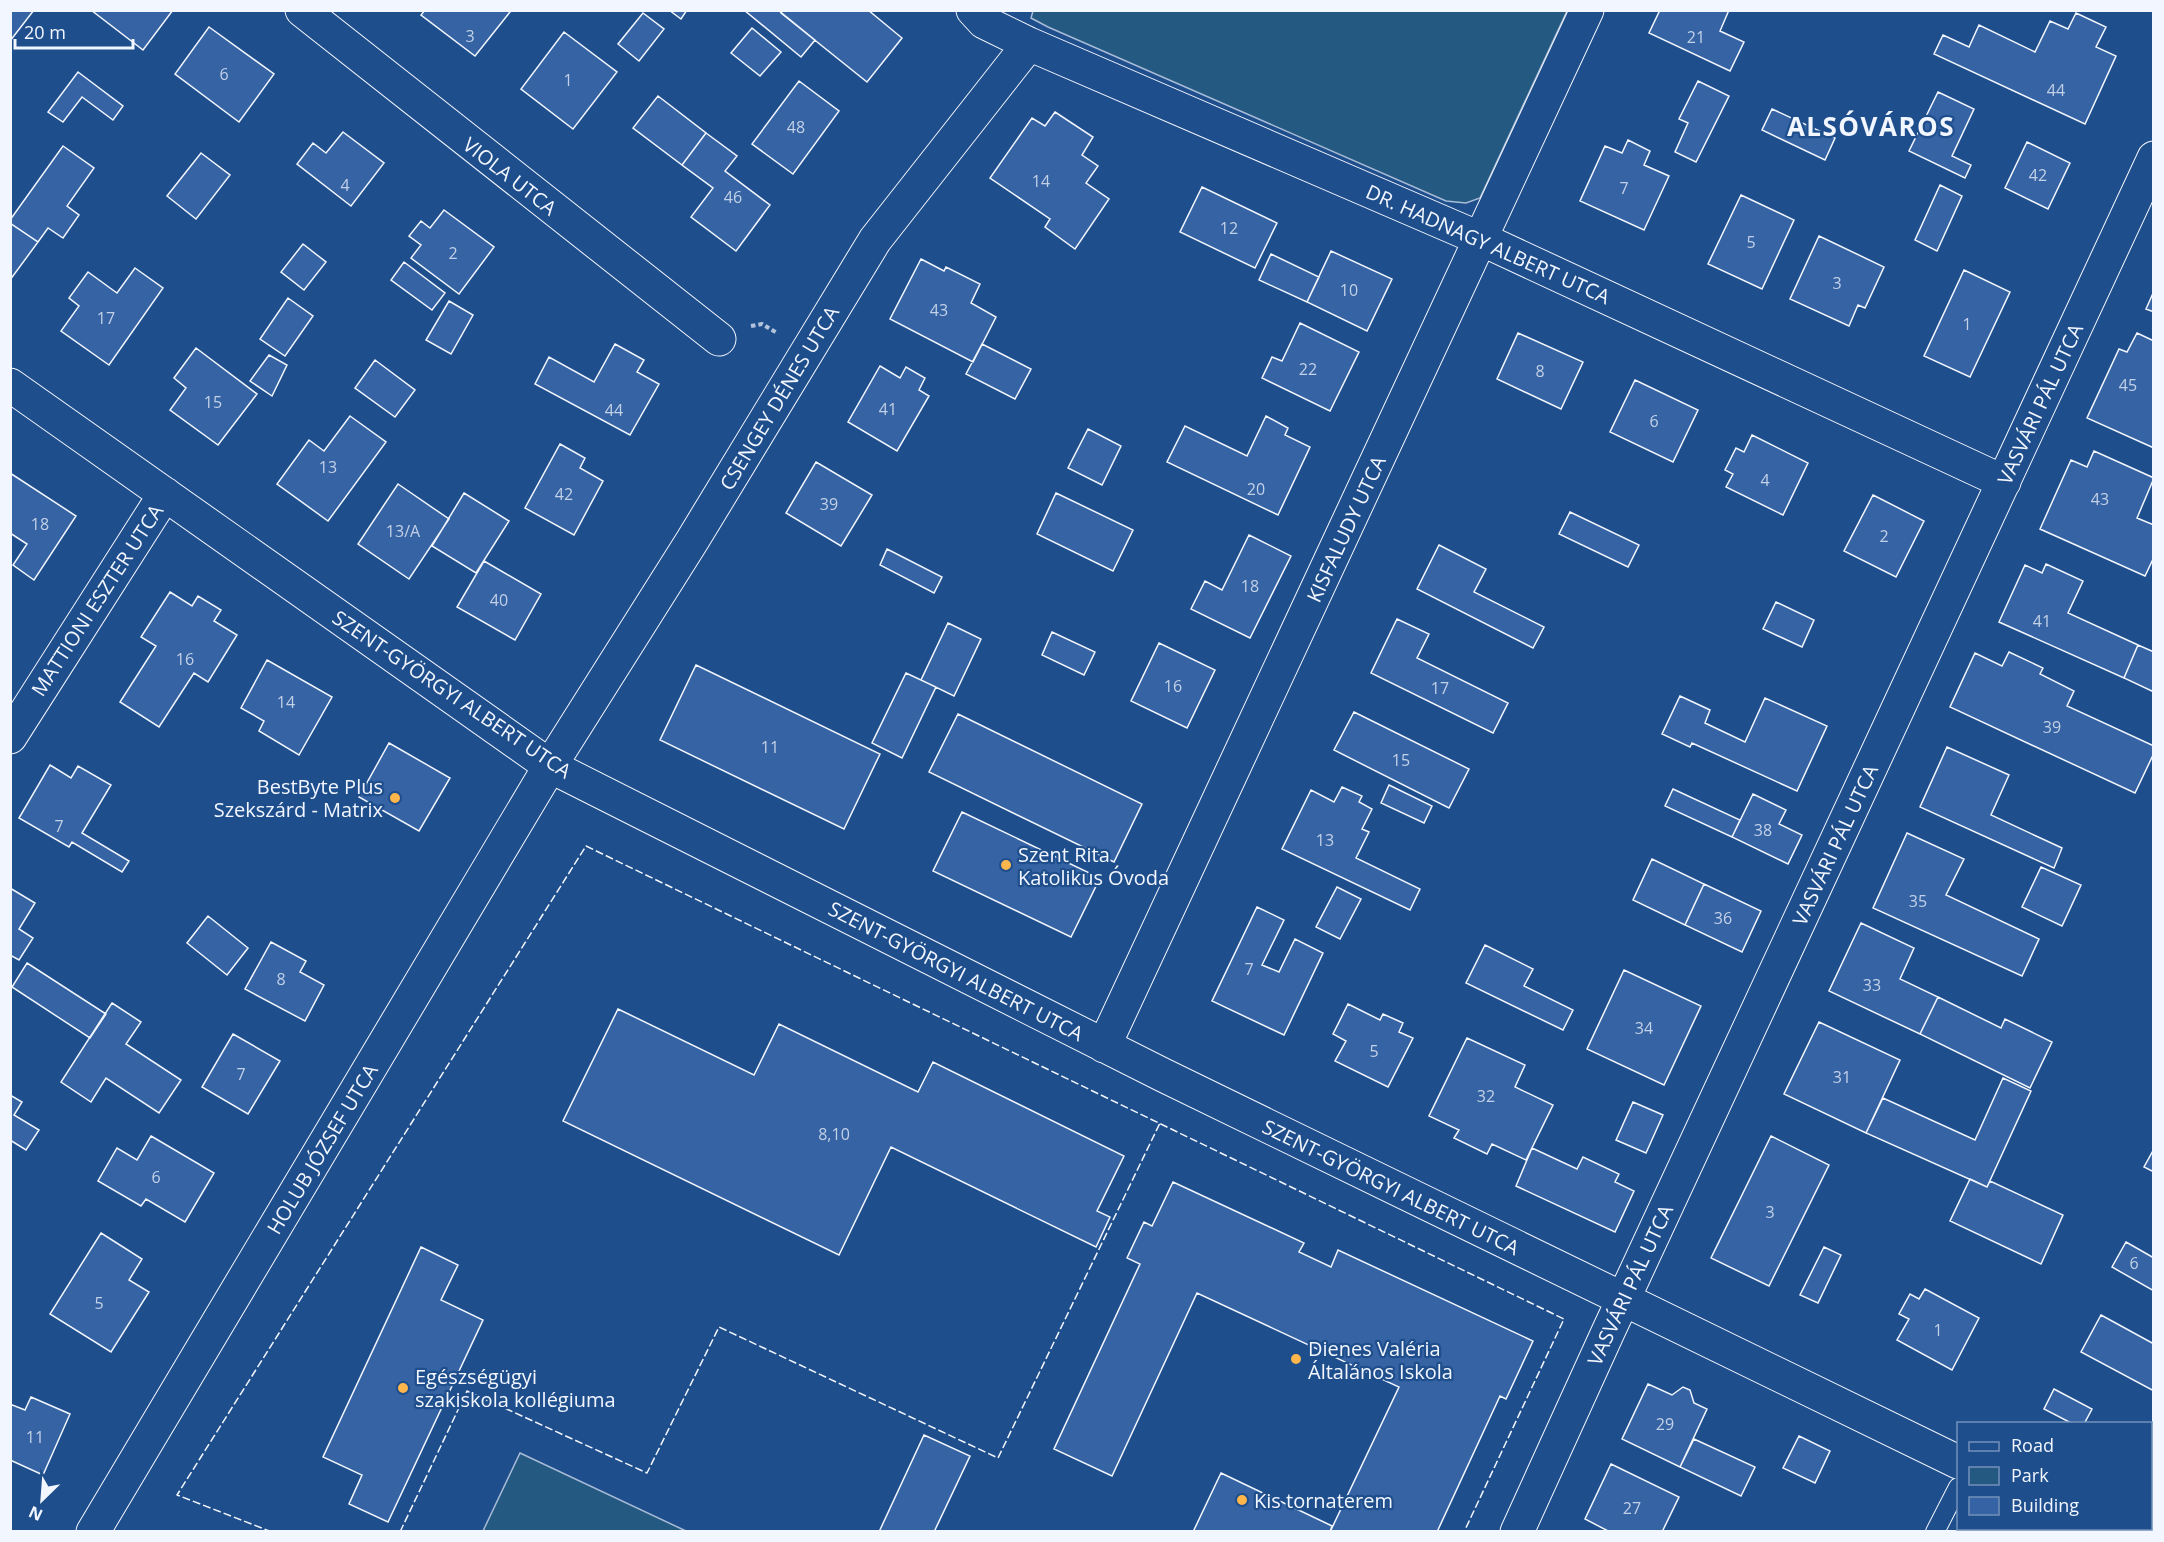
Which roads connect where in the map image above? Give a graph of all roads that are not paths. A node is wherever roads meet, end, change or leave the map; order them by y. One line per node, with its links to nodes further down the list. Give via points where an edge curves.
1 (302, 10): 7 (street, VIOLA UTCA)
2 (1587, 10): 6 (street, KISFALUDY UTCA)
3 (984, 14): 4 (street, DR. HADNAGY ALBERT UTCA)
4 (1029, 44): 6 (street, DR. HADNAGY ALBERT UTCA); 12 (street, CSENGEY DÉNES UTCA, via 875,240)
5 (2154, 158): 9 (street, VASVÁRI PÁL UTCA)
6 (1481, 239): 9 (street, DR. HADNAGY ALBERT UTCA); 13 (street, KISFALUDY UTCA)
7 (714, 335)
8 (10, 385): 10 (street, SZENT-GYÖRGYI ALBERT UTCA)
9 (2004, 482): 14 (street, VASVÁRI PÁL UTCA)
10 (165, 494): 11 (street, MATTIONI ESZTER UTCA); 12 (street, SZENT-GYÖRGYI ALBERT UTCA)
11 (10, 737)
12 (550, 766): 13 (street, SZENT-GYÖRGYI ALBERT UTCA); 17 (street, HOLUB JÓZSEF UTCA)
13 (1104, 1046): 14 (street, SZENT-GYÖRGYI ALBERT UTCA)
14 (1623, 1300): 15 (street, SZENT-GYÖRGYI ALBERT UTCA); 18 (street, VASVÁRI PÁL UTCA)
15 (1957, 1461)
16 (1957, 1490): 19 (lane)
17 (93, 1532)
18 (1517, 1532)
19 (1935, 1532)

